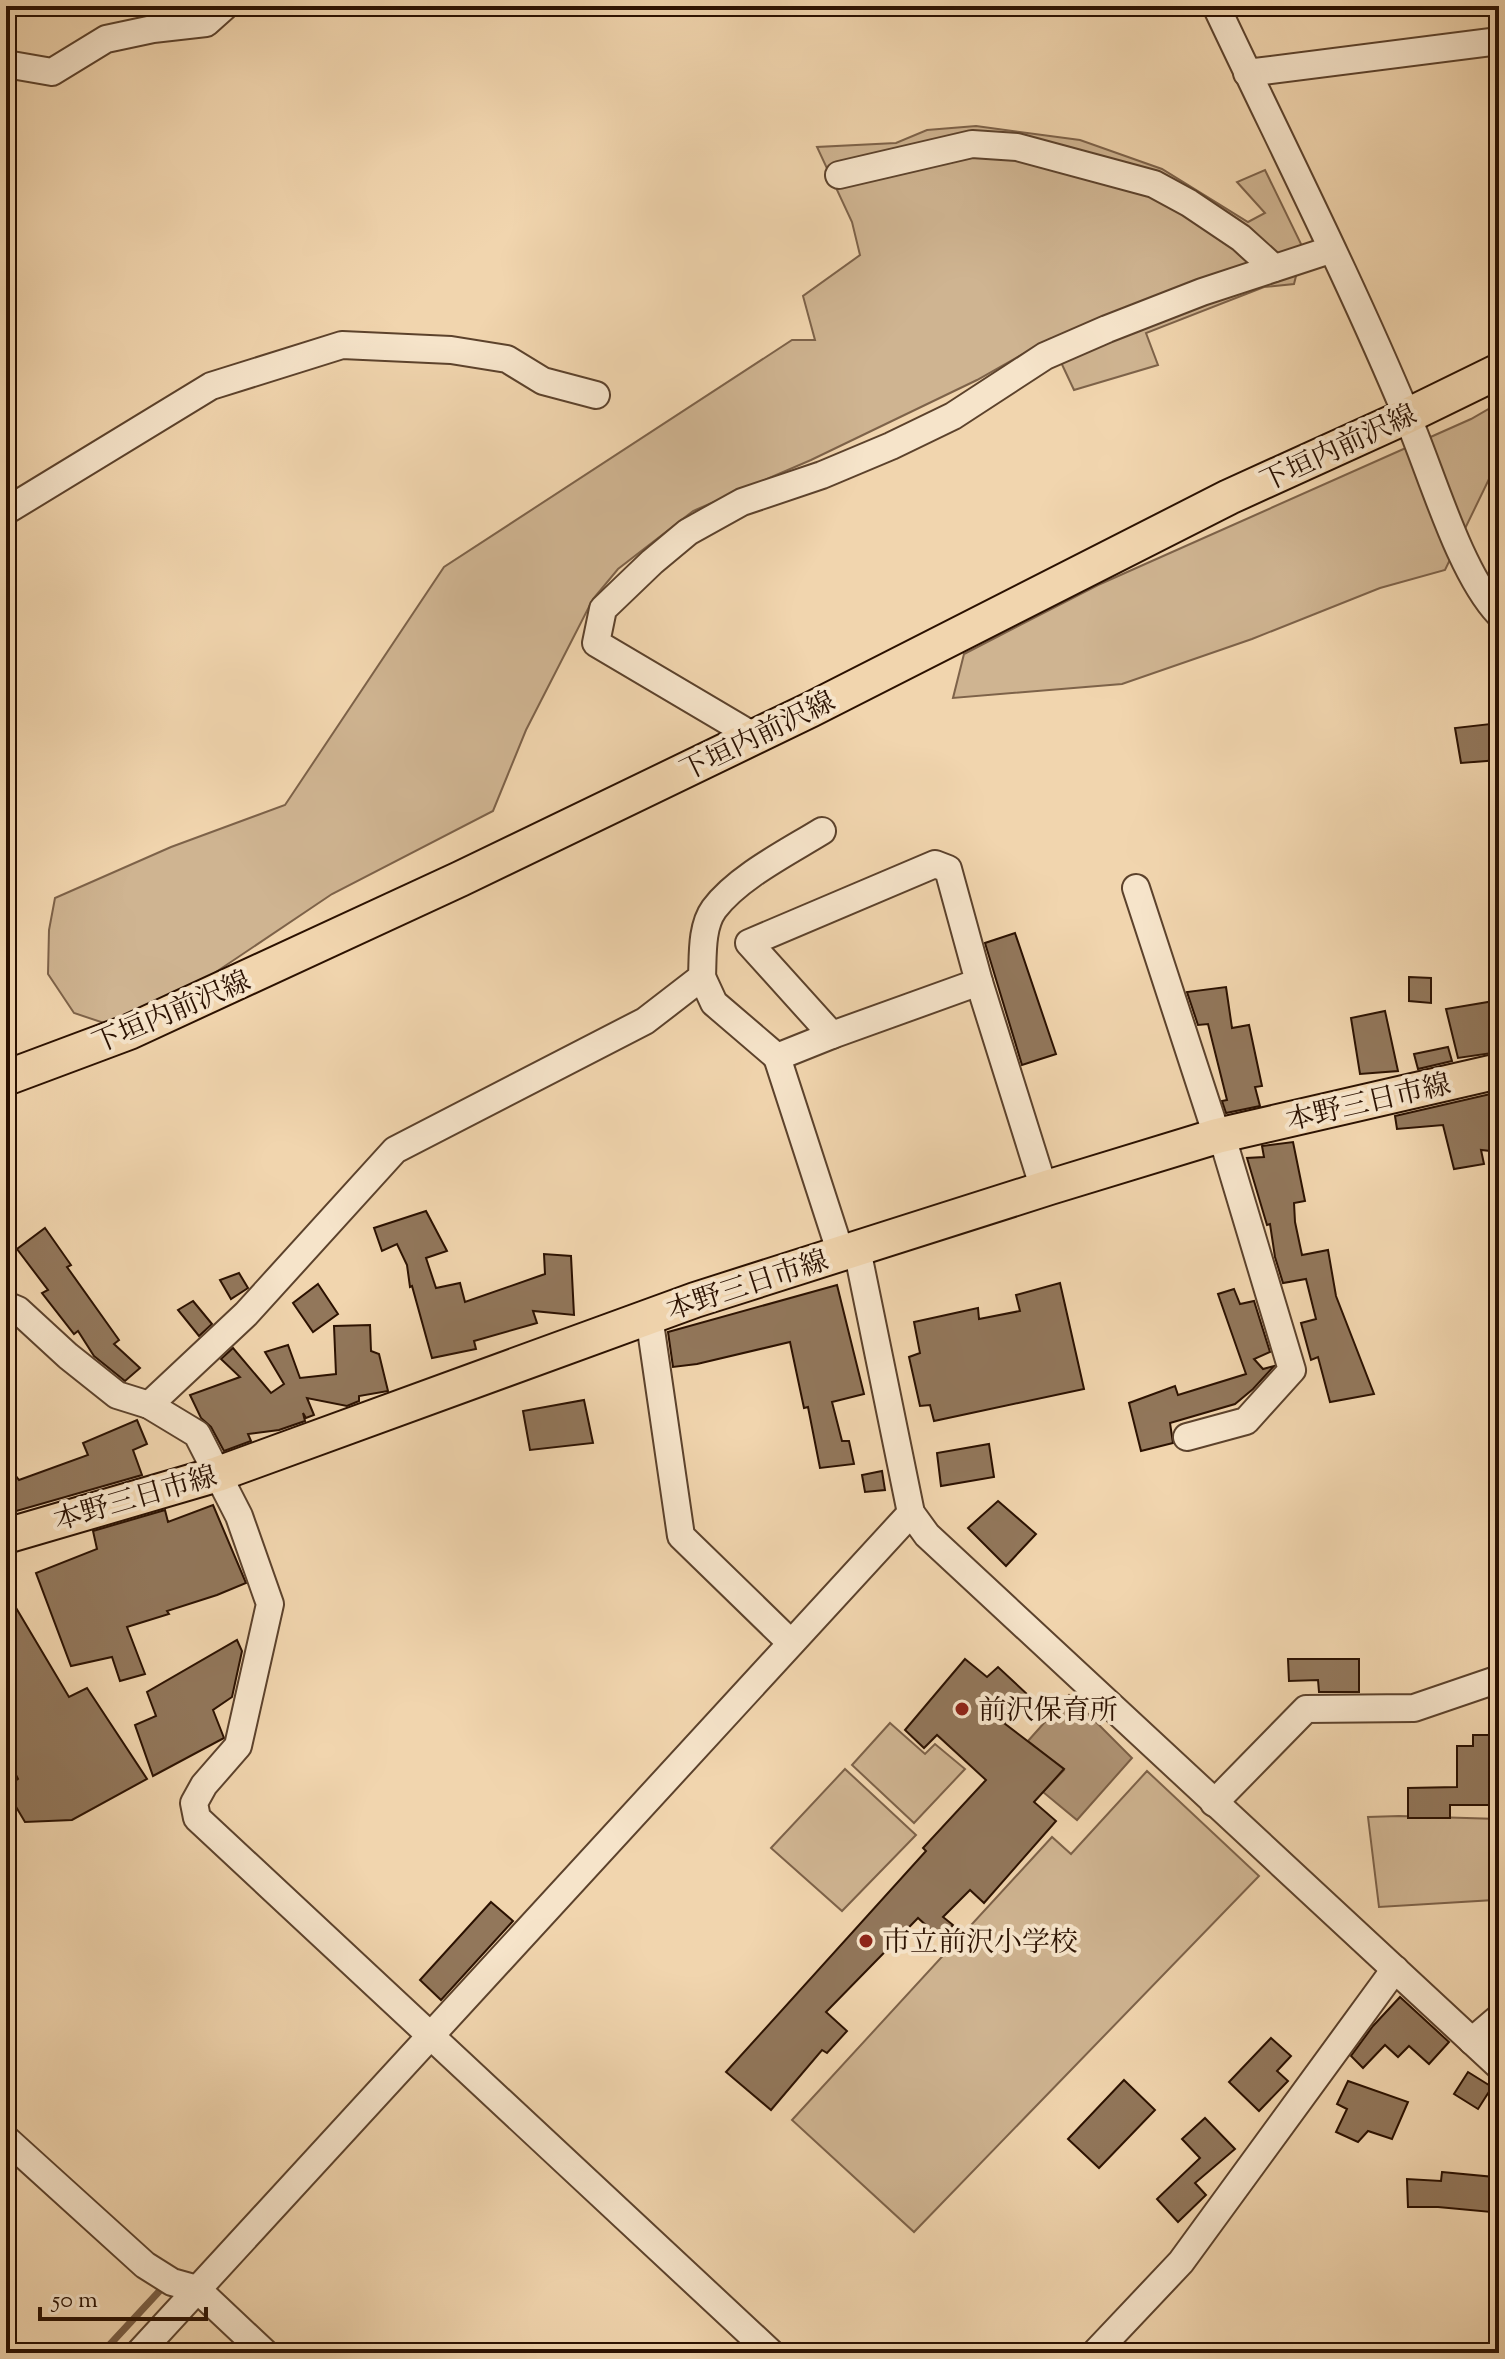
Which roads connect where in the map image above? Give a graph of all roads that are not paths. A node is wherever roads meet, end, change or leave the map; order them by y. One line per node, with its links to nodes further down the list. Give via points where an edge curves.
1 (225, 6): 4 (street, via 206,23 106,39 52,72)
2 (1216, 6): 5 (street)
3 (1499, 41): 5 (street)
4 (6, 64)
5 (1247, 73): 7 (street)
6 (839, 175): 8 (street, via 972,144 1017,147 1154,184 1241,238)
7 (1330, 250): 8 (street); 11 (street)
8 (1274, 268): 14 (street, via 1045,356 953,416 822,475 742,502 688,532 652,562 603,609 596,643)
9 (1499, 371): 11 (main road, 下垣内前沢線)
10 (596, 395): 12 (street, via 543,381 507,359 451,350 342,345 211,386)
11 (1407, 416): 13 (street, via 1469,567); 14 (main road, 下垣内前沢線, via 1229,497)
12 (6, 511)
13 (1499, 614)
14 (755, 737): 22 (main road, 下垣内前沢線, via 256,976)
15 (822, 831): 17 (street, via 751,874 713,910 703,942)
16 (1136, 888): 23 (street)
17 (702, 977): 20 (street, via 714,1003); 28 (street, via 645,1021 395,1150 246,1314)
18 (979, 982): 19 (street); 19 (street, via 948,869 935,864 749,943); 24 (street)
19 (832, 1035): 20 (street)
20 (777, 1057): 25 (street)
21 (1499, 1071): 23 (main road, 本野三日市線)
22 (6, 1078)
23 (1217, 1136): 24 (main road, 本野三日市線); 29 (street, via 1226,1150 1292,1370 1246,1421)
24 (1044, 1189): 25 (main road, 本野三日市線)
25 (849, 1251): 27 (main road, 本野三日市線); 31 (street)
26 (6, 1305): 28 (street, via 117,1395)
27 (649, 1316): 30 (main road, 本野三日市線); 33 (street, via 681,1536)
28 (149, 1405): 30 (street, via 197,1434)
29 (1187, 1437)
30 (218, 1474): 32 (main road, 本野三日市線); 38 (street, via 270,1604 238,1746 204,1785 194,1803 197,1818)
31 (911, 1513): 33 (street); 35 (street, via 927,1535)
32 (6, 1536)
33 (791, 1643): 38 (street)
34 (1499, 1679): 35 (street, via 1414,1708 1306,1709)
35 (1214, 1803): 36 (street)
36 (1395, 1969): 39 (street); 46 (street, via 1181,2262)
37 (1499, 2018): 39 (street)
38 (431, 2037): 42 (street); 45 (street)
39 (1472, 2041): 40 (street)
40 (1499, 2066)
41 (6, 2139): 42 (street, via 145,2265 172,2282)
42 (197, 2289): 43 (street); 44 (street)
43 (139, 2353)
44 (265, 2353)
45 (771, 2353)
46 (1095, 2353)

